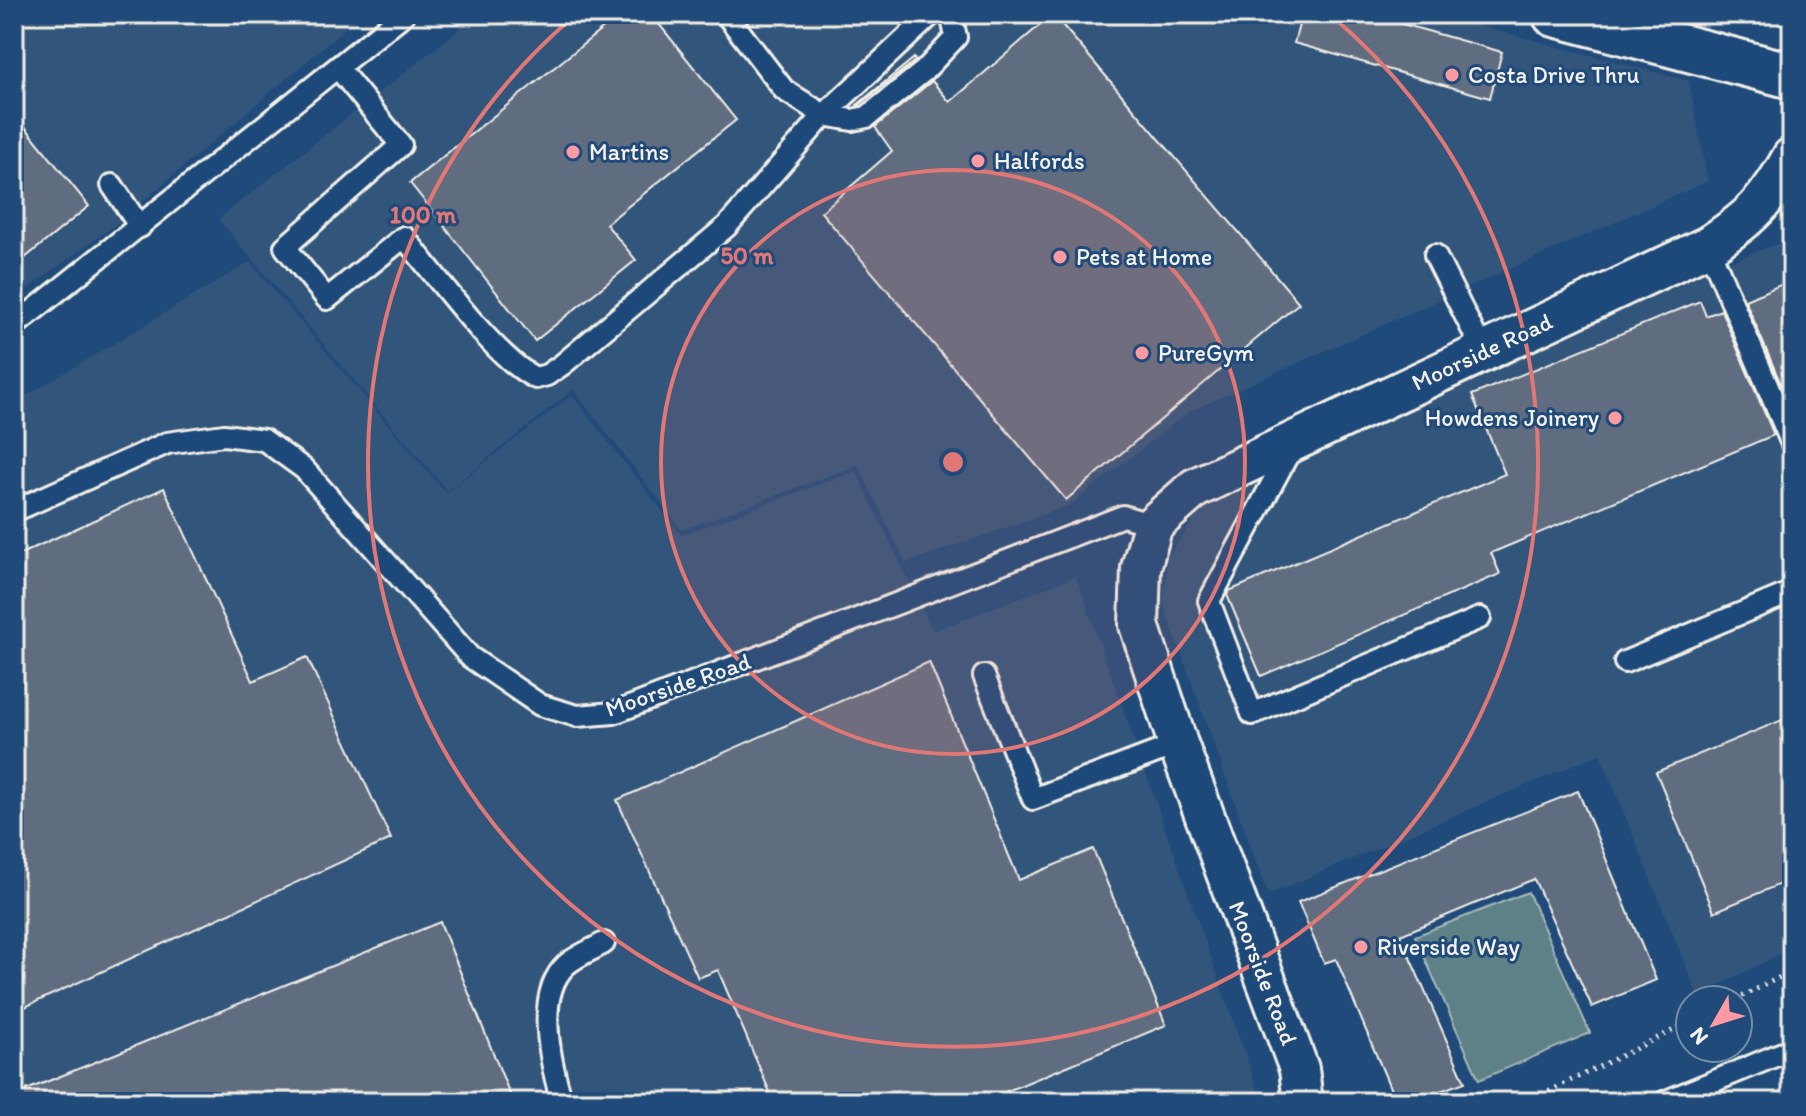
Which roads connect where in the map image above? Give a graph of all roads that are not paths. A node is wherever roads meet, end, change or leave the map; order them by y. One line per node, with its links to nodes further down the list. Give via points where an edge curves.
1 (404, 14): 6 (lane)
2 (726, 14): 8 (lane, via 784,90)
3 (932, 14): 8 (lane)
4 (951, 14): 8 (lane, via 956,37 867,117)
5 (1555, 14): 7 (street)
6 (338, 68): 8 (lane, via 401,145 285,247 327,299 404,237 492,341 522,372 536,378 563,364 727,226); 11 (lane)
7 (1792, 76)
8 (824, 115)
9 (1792, 157): 12 (street, Moorside Road, via 1773,191 1742,224)
10 (112, 185): 11 (lane)
11 (140, 227): 14 (lane)
12 (1708, 246): 15 (street, Moorside Road); 17 (lane)
13 (1435, 255): 15 (lane)
14 (14, 326)
15 (1483, 351): 16 (street, Moorside Road)
16 (1295, 442): 19 (street, Moorside Road, via 1195,488); 21 (lane, via 1209,601 1252,714)
17 (1792, 444)
18 (14, 511): 19 (lane, Moorside Road, via 167,443 224,435 264,440 304,469 470,657 540,705 577,716 614,713 1123,516)
19 (1153, 525): 24 (street, Moorside Road, via 1141,568 1139,625)
20 (1792, 592): 22 (lane)
21 (1480, 618)
22 (1625, 662)
23 (984, 676): 24 (lane, via 1033,799)
24 (1178, 744): 28 (street, Moorside Road, via 1299,1069)
25 (604, 943): 27 (lane, via 567,964 552,984 547,1024)
26 (1792, 1049): 29 (lane)
27 (562, 1102)
28 (1303, 1102)
29 (1664, 1102)

